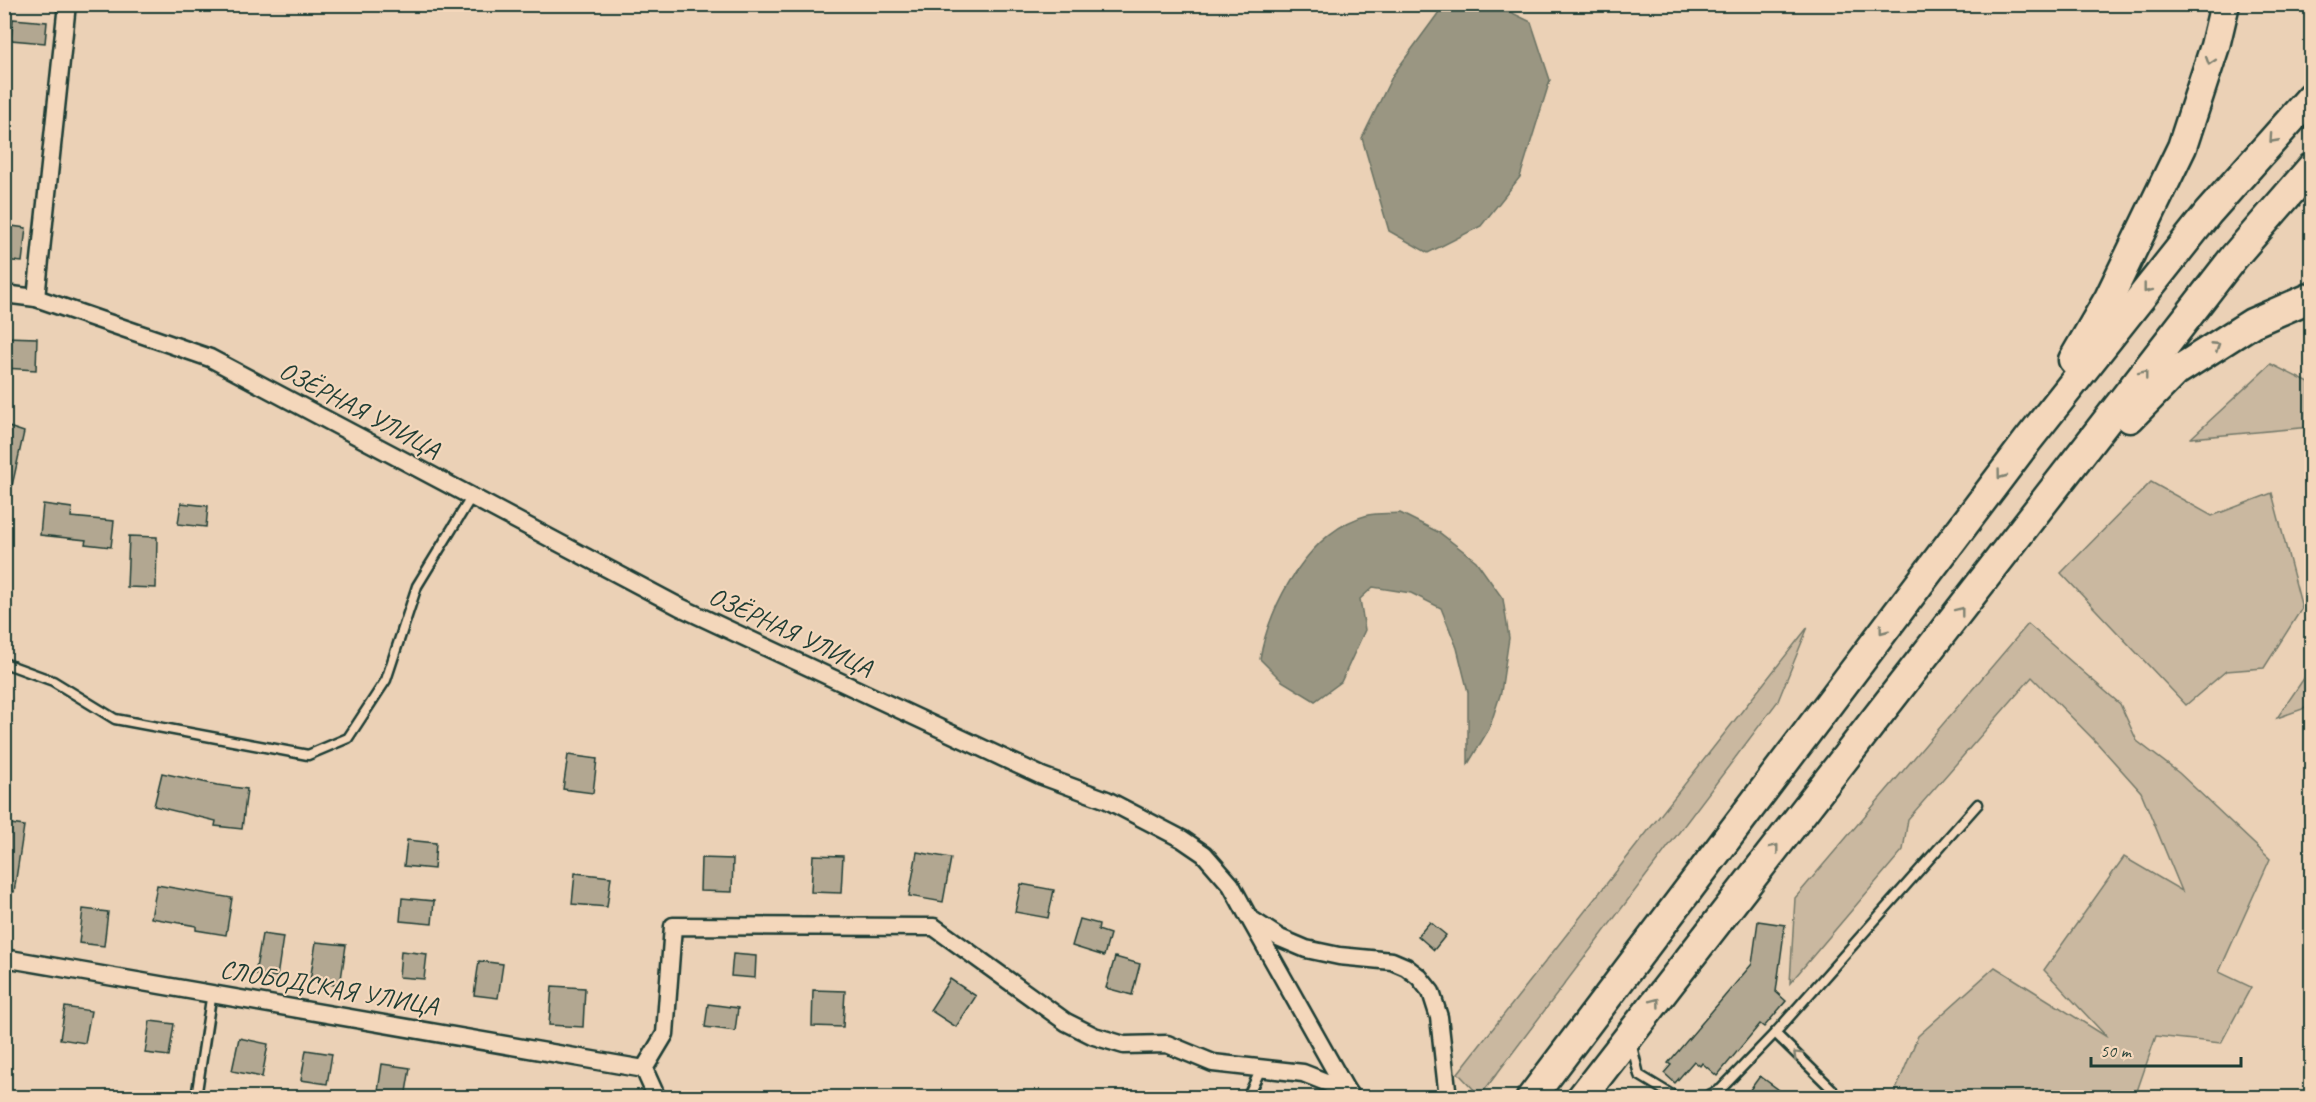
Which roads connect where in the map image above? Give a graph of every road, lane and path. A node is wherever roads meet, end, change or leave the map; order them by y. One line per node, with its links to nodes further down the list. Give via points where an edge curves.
1 (67, 4): 7 (street)
2 (2225, 4): 8 (highway, one-way to 8, via 2182,147 2109,298)
3 (2312, 96): 8 (highway, one-way to 8, via 2208,213)
4 (2312, 167): 10 (highway, one-way to 4, via 2234,257)
5 (4, 294): 7 (street, ОЗЁРНАЯ УЛИЦА)
6 (2312, 297): 10 (highway, one-way to 6, via 2175,372 2252,323)
7 (36, 298): 9 (street, ОЗЁРНАЯ УЛИЦА, via 210,358)
8 (2028, 440): 25 (highway, one-way to 25)
9 (472, 496): 11 (lane, via 417,586 386,680 348,738 308,755 115,719 53,681); 13 (street, ОЗЁРНАЯ УЛИЦА, via 680,607 1042,776 1107,800 1182,839 1204,854 1231,885)
10 (2036, 514): 17 (highway, one-way to 10)
11 (4, 663)
12 (1978, 804): 16 (lane)
13 (1249, 918): 20 (street); 21 (street, ОЗЁРНАЯ УЛИЦА, via 1306,949 1392,962 1419,977 1431,992 1439,1017)
14 (4, 958): 15 (street, СЛОБОДСКАЯ УЛИЦА)
15 (212, 992): 18 (street, СЛОБОДСКАЯ УЛИЦА); 22 (lane)
16 (1775, 1033): 28 (lane, via 1720,1089); 29 (lane, one-way to 16, via 1832,1089)
17 (1629, 1036): 26 (highway); 27 (lane, via 1639,1074)
18 (644, 1069): 19 (street, via 664,1034 673,926 934,927 1066,1022 1094,1036 1124,1045 1167,1044 1213,1064); 23 (street)
19 (1261, 1069): 20 (street, via 1304,1073); 24 (lane)
20 (1349, 1094)
21 (1445, 1097)
22 (196, 1098)
23 (657, 1098)
24 (1247, 1098)
25 (1531, 1098)
26 (1581, 1098)
27 (1677, 1098)
28 (1703, 1098)
29 (1827, 1098)

